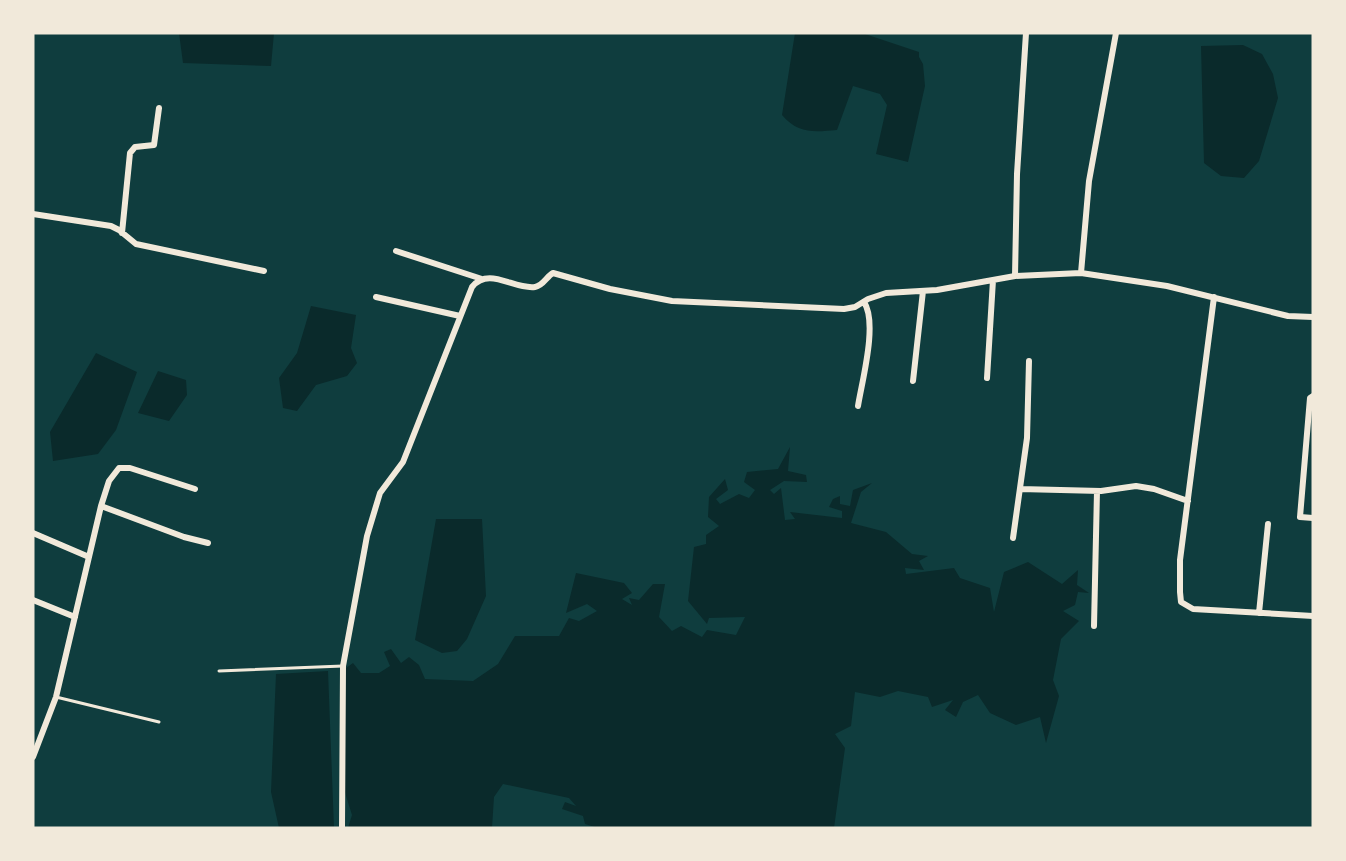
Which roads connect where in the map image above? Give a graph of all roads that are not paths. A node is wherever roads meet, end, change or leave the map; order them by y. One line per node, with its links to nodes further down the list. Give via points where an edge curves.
1 (1026, 33): 9 (street)
2 (1116, 33): 8 (street, via 1089,181)
3 (159, 108): 5 (street, via 154,145 135,147 130,153)
4 (33, 214): 5 (street, via 104,225)
5 (122, 233): 7 (street, via 144,246)
6 (396, 251): 10 (street)
7 (264, 271)
8 (1081, 273): 9 (street); 14 (street)
9 (1015, 276): 11 (street)
10 (482, 279): 15 (street, via 534,287 550,273 560,274 610,289 683,302 844,309); 16 (street, via 472,287)
11 (993, 280): 12 (street); 19 (street)
12 (923, 291): 15 (street, via 886,293); 20 (street)
13 (376, 297): 16 (street)
14 (1214, 297): 17 (street, via 1288,316); 26 (street)
15 (864, 302): 22 (street, via 869,332)
16 (460, 316): 39 (street, via 403,462 380,493)
17 (1313, 317)
18 (1029, 361): 24 (street, via 1027,438)
19 (987, 378)
20 (913, 381)
21 (1313, 396): 28 (street, via 1300,517)
22 (858, 406)
23 (195, 489): 27 (street, via 119,468 109,481)
24 (1020, 489): 25 (street); 31 (street)
25 (1096, 491): 26 (street, via 1136,486); 38 (street)
26 (1188, 501): 35 (street, via 1180,560 1181,602 1193,609)
27 (101, 507): 32 (street); 33 (street)
28 (1313, 518)
29 (1268, 524): 35 (street)
30 (33, 533): 33 (street)
31 (1013, 538)
32 (208, 543)
33 (89, 557): 37 (street)
34 (33, 600): 37 (street)
35 (1259, 613): 36 (street)
36 (1313, 616)
37 (75, 617): 41 (street)
38 (1094, 626)
39 (344, 666): 40 (lane); 44 (street)
40 (219, 671)
41 (56, 697): 42 (lane); 43 (street)
42 (159, 722)
43 (33, 757)
44 (342, 828)

